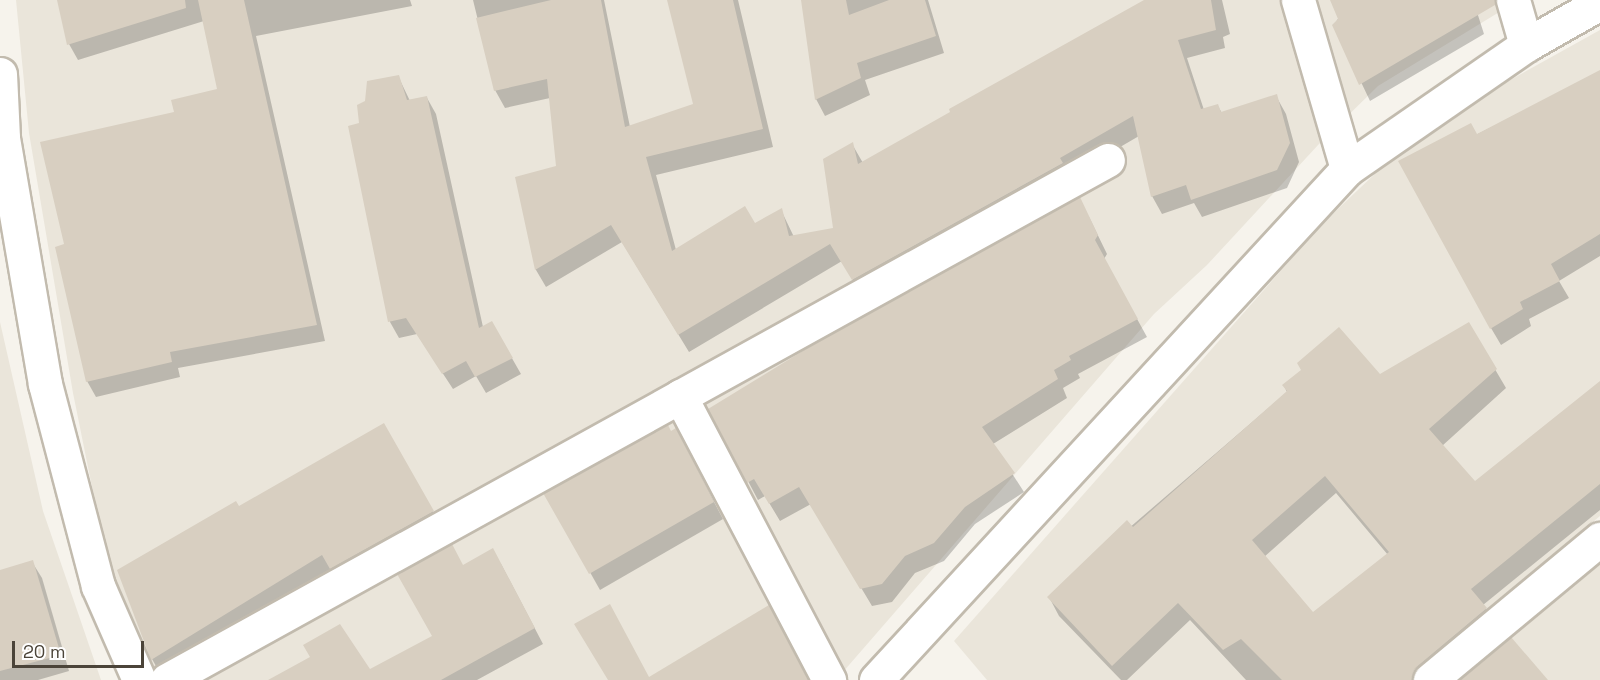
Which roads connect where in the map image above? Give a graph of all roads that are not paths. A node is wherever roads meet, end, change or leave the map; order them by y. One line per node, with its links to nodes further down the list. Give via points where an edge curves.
1 (1298, 0): 7 (street)
2 (1514, 0): 4 (street)
3 (1600, 3): 4 (street)
4 (1526, 45): 7 (street)
5 (0, 74): 10 (street, via 3,138 45,384 98,586)
6 (1108, 160): 8 (street)
7 (1347, 169): 13 (street)
8 (680, 396): 11 (street); 12 (street)
9 (1600, 539): 14 (street)
10 (139, 680)
11 (167, 680)
12 (829, 680)
13 (876, 680)
14 (1430, 680)

